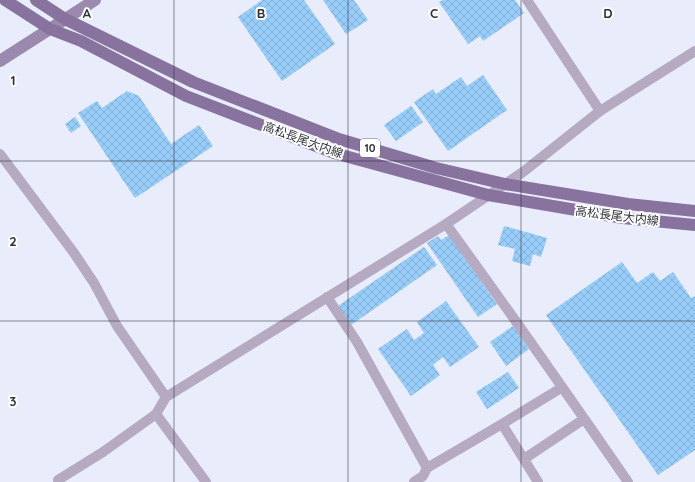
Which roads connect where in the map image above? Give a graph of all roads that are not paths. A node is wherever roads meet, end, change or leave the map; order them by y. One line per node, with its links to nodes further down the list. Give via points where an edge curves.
1 (5, 0): 6 (main road, 高松長尾大内線 / 10)
2 (36, 0): 5 (main road, 高松長尾大内線 / 10)
3 (95, 0): 5 (main road)
4 (527, 0): 9 (street)
5 (65, 19): 6 (main road); 11 (main road, 高松長尾大内線 / 10, via 193,82 339,139 436,168)
6 (50, 29): 8 (main road); 12 (main road, 高松長尾大内線 / 10, via 81,41 186,96 239,117 334,152)
7 (695, 51): 9 (street)
8 (0, 61)
9 (600, 111): 11 (street)
10 (0, 154): 18 (street, via 74,253 94,283 117,326)
11 (505, 184): 12 (street); 13 (main road, 高松長尾大内線 / 10, via 628,204)
12 (488, 195): 14 (street); 15 (main road, 高松長尾大内線 / 10, via 615,217)
13 (695, 211)
14 (446, 224): 16 (street); 17 (street)
15 (695, 225)
16 (327, 297): 18 (street); 23 (street, via 357,342)
17 (561, 388): 20 (street); 21 (street)
18 (166, 397): 19 (street)
19 (156, 414): 24 (street); 25 (street)
20 (584, 419): 22 (street); 28 (street)
21 (502, 424): 22 (street); 23 (street)
22 (524, 459): 27 (street)
23 (427, 468): 26 (street, via 424,476)
24 (58, 480)
25 (206, 482)
26 (414, 482)
27 (538, 482)
28 (628, 482)

